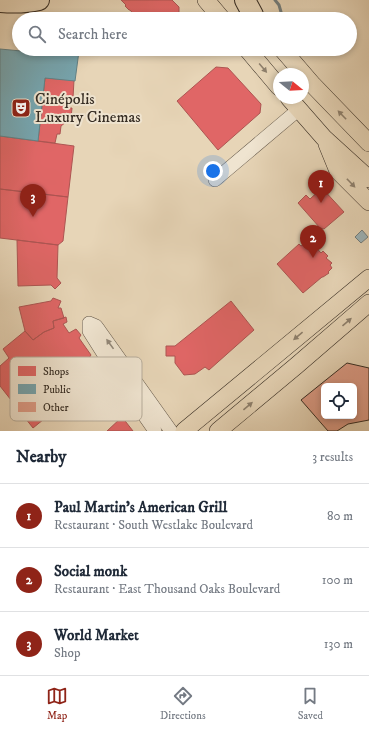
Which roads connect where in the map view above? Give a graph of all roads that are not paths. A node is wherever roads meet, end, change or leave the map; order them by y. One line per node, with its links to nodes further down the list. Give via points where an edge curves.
1 (39, 0): 4 (highway)
2 (206, 0): 6 (main road)
3 (239, 0): 5 (main road)
4 (0, 2)
5 (251, 11)
6 (216, 12)
7 (253, 56): 9 (main road, one-way to 9)
8 (288, 56): 12 (main road, one-way to 8)
9 (273, 80)
10 (294, 104): 11 (main road); 14 (street)
11 (324, 138): 13 (main road); 15 (main road, one-way to 15, via 338,171)
12 (369, 143)
13 (369, 179)
14 (215, 180)
15 (369, 202)
16 (369, 268): 19 (main road)
17 (369, 278): 19 (main road)
18 (369, 303): 27 (main road, one-way to 18)
19 (328, 311): 26 (main road, one-way to 26)
20 (105, 357): 21 (street, one-way to 20, via 96,326 89,323 89,331)
21 (118, 357)
22 (142, 390): 25 (street, one-way to 22)
23 (142, 412): 24 (street, one-way to 24)
24 (155, 431)
25 (171, 431)
26 (184, 431)
27 (218, 431)

